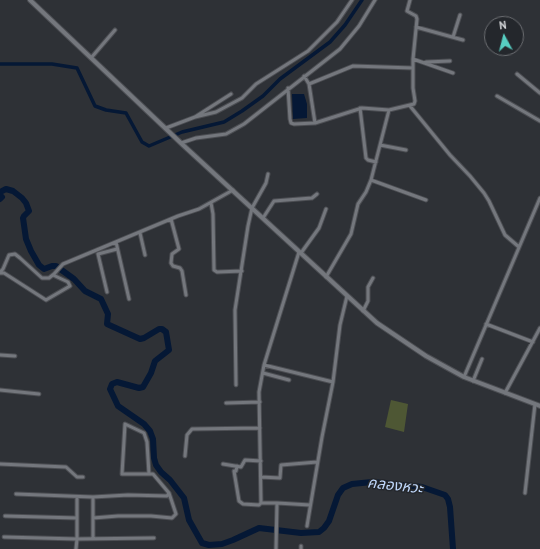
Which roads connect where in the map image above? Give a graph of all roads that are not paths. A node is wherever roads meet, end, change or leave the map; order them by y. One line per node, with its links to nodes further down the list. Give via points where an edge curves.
1 (30, 0): 10 (street)
2 (352, 0): 26 (street, via 337,22 308,51 256,84 242,98 216,112)
3 (375, 0): 17 (street, via 345,44)
4 (410, 0): 6 (street, via 407,11 416,16)
5 (460, 15): 8 (street)
6 (416, 27): 8 (street); 11 (street)
7 (115, 30): 10 (street)
8 (453, 37): 9 (street)
9 (463, 40)
10 (91, 58): 29 (street)
11 (413, 59): 13 (street); 14 (street)
12 (450, 61): 13 (street)
13 (424, 62): 15 (street)
14 (413, 68): 18 (street, via 353,66); 23 (street, via 415,101)
15 (453, 73)
16 (517, 74): 20 (street)
17 (304, 76): 18 (street); 19 (street)
18 (309, 84): 28 (street)
19 (288, 88): 28 (street, via 292,123); 30 (street, via 244,124 226,134)
20 (540, 93)
21 (231, 94): 26 (street)
22 (497, 96): 27 (street)
23 (410, 106): 25 (street); 47 (street, via 484,193 505,235)
24 (360, 108): 25 (street); 28 (street); 33 (street, via 366,158)
25 (389, 110): 31 (street)
26 (195, 117): 29 (street)
27 (540, 121)
28 (315, 123)
29 (166, 128): 30 (street)
30 (181, 143): 36 (street)
31 (380, 145): 32 (street); 33 (street)
32 (406, 150)
33 (376, 162): 35 (street)
34 (268, 174): 41 (street, via 266,183)
35 (371, 180): 39 (street); 54 (street, via 358,204 351,234)
36 (233, 190): 40 (street); 41 (street)
37 (317, 194): 43 (street, via 312,198 274,201)
38 (540, 198): 47 (street)
39 (426, 200)
40 (211, 203): 44 (street); 51 (street, via 214,270)
41 (252, 208): 43 (street); 51 (street)
42 (326, 209): 49 (street, via 319,228)
43 (263, 218): 49 (street)
44 (170, 219): 45 (street); 57 (street, via 179,249 172,254 171,263 182,271)
45 (140, 233): 46 (street); 50 (street)
46 (116, 242): 48 (street); 53 (street, via 61,266)
47 (519, 247): 61 (street)
48 (118, 249): 56 (street, via 98,254); 59 (street)
49 (300, 252): 54 (street); 67 (street)
50 (145, 255)
51 (242, 271): 73 (street, via 236,310)
52 (0, 273): 53 (street, via 9,255 12,254 42,278); 53 (street, via 4,273 46,300 70,286 68,282)
53 (54, 275)
54 (326, 277): 58 (street)
55 (372, 278): 60 (street, via 368,287 368,301)
56 (107, 292)
57 (186, 295)
58 (347, 296): 60 (street); 72 (street, via 340,325)
59 (129, 299)
60 (363, 311): 70 (street, via 426,356)
61 (486, 324): 63 (street); 70 (street)
62 (540, 328): 63 (street)
63 (533, 342): 75 (street)
64 (0, 355): 65 (street)
65 (15, 356)
66 (482, 358): 71 (street)
67 (264, 365): 68 (street); 69 (street)
68 (288, 371): 69 (street, via 288,379); 72 (street)
69 (263, 374): 77 (street)
70 (464, 376): 71 (street)
71 (473, 381): 75 (street)
72 (333, 382): 84 (street)
73 (236, 385)
74 (0, 390): 76 (street)
75 (505, 393): 79 (street)
76 (39, 394)
77 (260, 402): 78 (street); 81 (street)
78 (226, 404)
79 (535, 404): 80 (street); 92 (street)
80 (540, 406)
81 (260, 428): 82 (street, via 192,430 187,435); 83 (street)
82 (185, 456)
83 (261, 461): 87 (street, via 245,460 242,466); 90 (street)
84 (317, 462): 90 (street, via 281,465 280,478); 98 (street)
85 (0, 464): 89 (street, via 66,467 77,477)
86 (223, 464): 87 (street)
87 (237, 466): 96 (street, via 234,471 239,501 244,504)
88 (149, 474): 88 (street, via 144,433 124,424 122,474); 91 (street, via 153,474)
89 (83, 477)
90 (261, 478): 96 (street)
91 (169, 493): 95 (street, via 167,496); 101 (street, via 176,514 172,518)
92 (525, 493)
93 (16, 494): 94 (street)
94 (77, 497): 95 (street); 100 (street)
95 (93, 497): 101 (street)
96 (261, 502): 97 (street)
97 (277, 503): 98 (street); 108 (street)
98 (310, 505): 102 (street)
99 (5, 516): 100 (street)
100 (77, 518): 105 (street)
101 (93, 518): 106 (street)
102 (307, 526)
103 (4, 537): 105 (street)
104 (154, 538): 106 (street)
105 (77, 539): 106 (street); 107 (street)
106 (93, 539)
107 (76, 549)
108 (276, 549)

